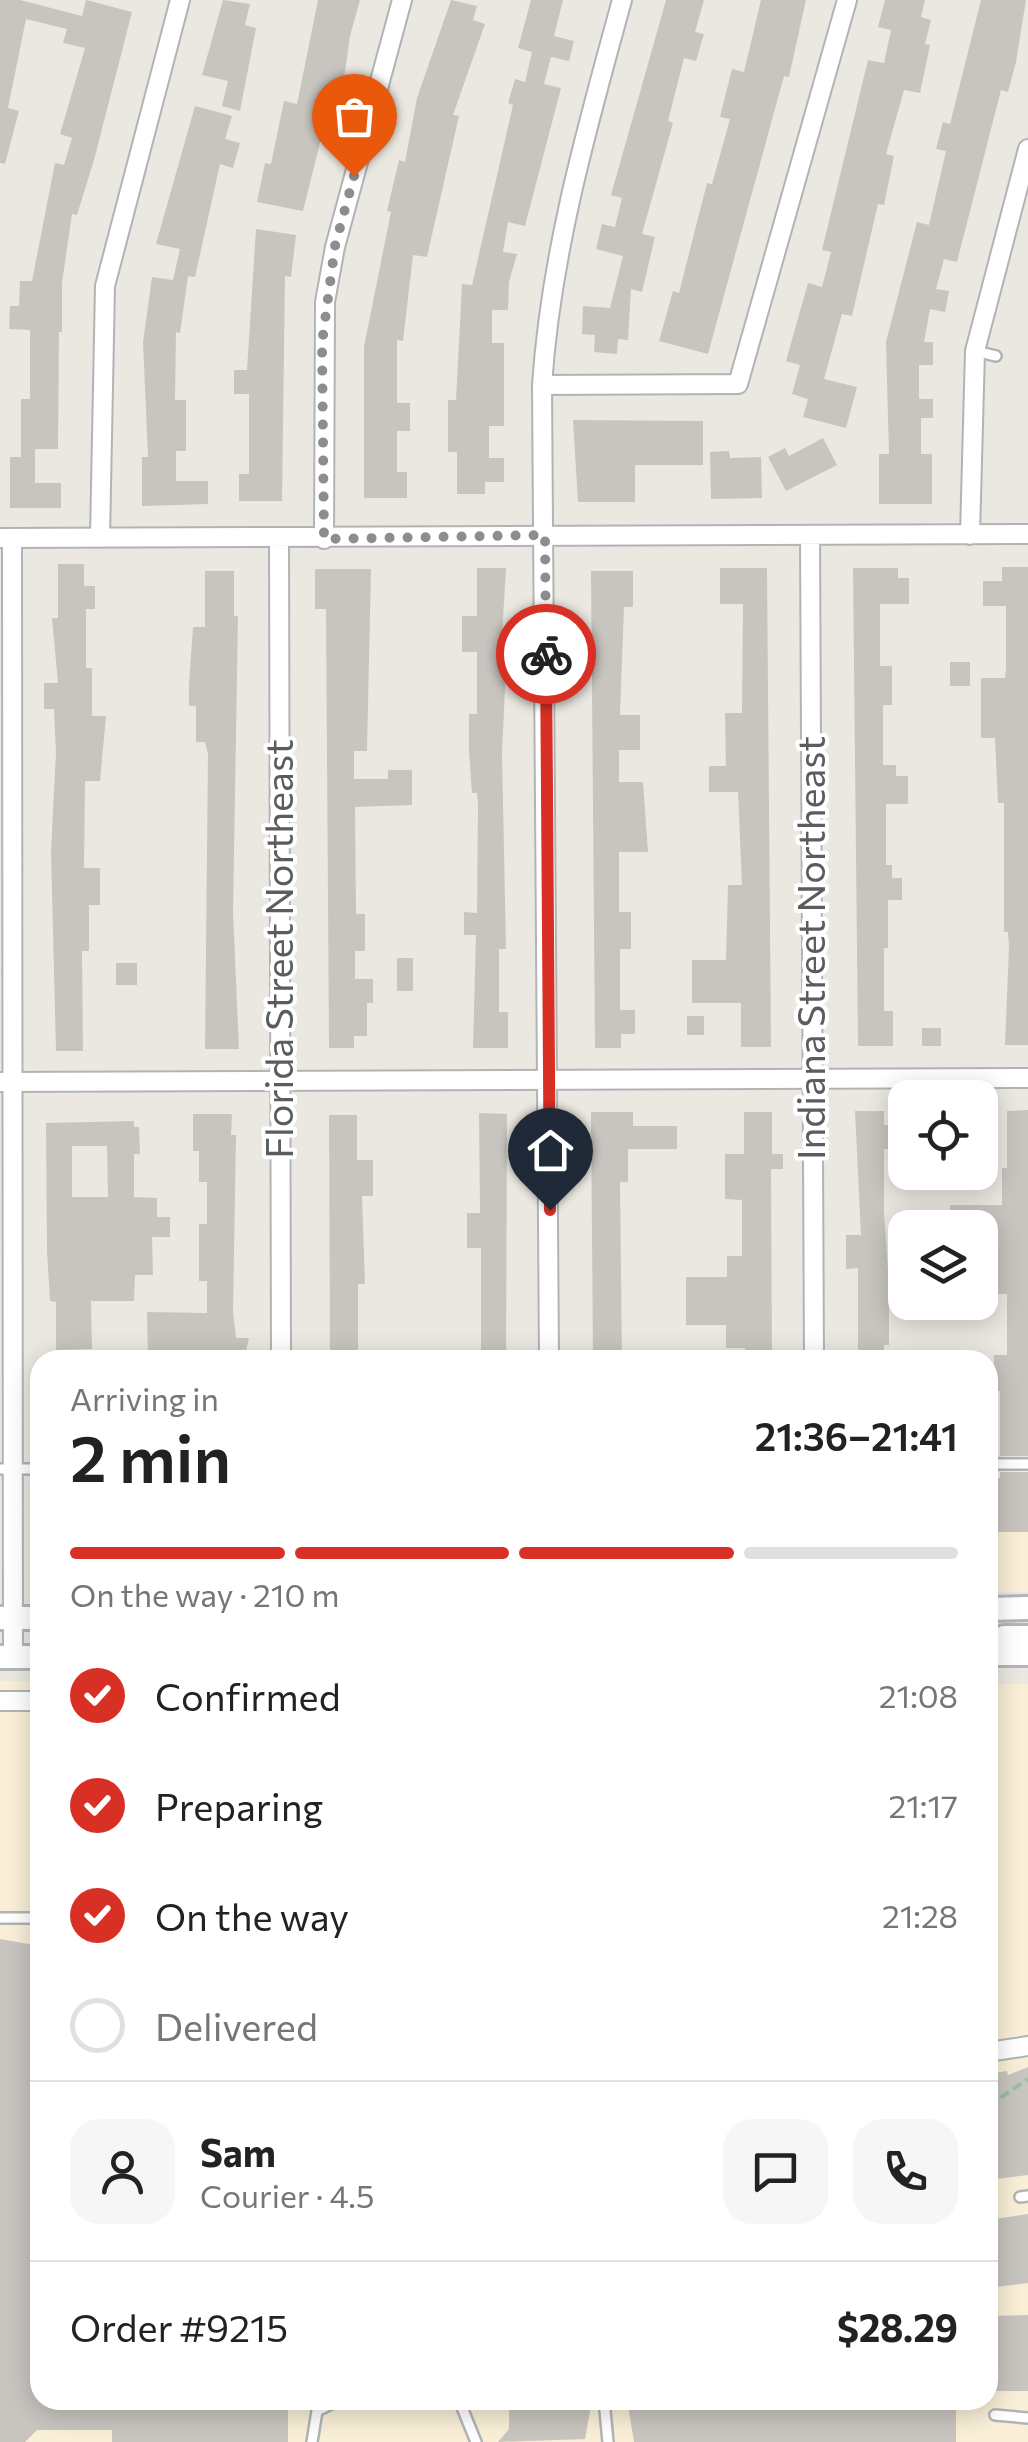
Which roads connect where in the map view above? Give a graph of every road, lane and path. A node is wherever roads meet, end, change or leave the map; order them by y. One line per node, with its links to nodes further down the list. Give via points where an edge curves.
1 (180, 0): 15 (street, via 104,286)
2 (402, 0): 17 (street, via 326,302)
3 (622, 0): 9 (street, via 564,214)
4 (847, 0): 9 (street, via 738,384)
5 (1028, 149): 6 (street)
6 (1022, 193): 7 (street)
7 (975, 351): 8 (lane); 10 (street)
8 (996, 356)
9 (542, 386): 12 (street)
10 (970, 534): 11 (street); 13 (street)
11 (1028, 534)
12 (545, 535): 13 (street); 17 (street); 20 (street)
13 (810, 536): 18 (street, Indiana Street Northeast)
14 (6, 538): 15 (street); 21 (street)
15 (100, 538): 16 (street)
16 (279, 539): 17 (street); 22 (street, Florida Street Northeast)
17 (324, 539)
18 (812, 1078): 19 (street); 20 (street); 25 (street, Indiana Street Northeast)
19 (1028, 1078)
20 (549, 1080): 22 (street); 24 (street)
21 (5, 1082): 22 (street); 28 (street)
22 (280, 1082): 23 (street, Florida Street Northeast)
23 (281, 1350)
24 (550, 1350)
25 (814, 1350)
26 (998, 1464): 27 (lane)
27 (1028, 1464)
28 (6, 1470): 31 (street)
29 (1028, 1608): 30 (main road)
30 (998, 1610)
31 (6, 1618): 36 (street)
32 (1028, 1637): 33 (main road)
33 (998, 1640)
34 (998, 1654): 35 (main road)
35 (1028, 1654)
36 (7, 1657)
37 (0, 1701): 38 (street)
38 (30, 1701)
39 (0, 1918): 40 (lane)
40 (30, 1918)
41 (1028, 2046): 42 (street)
42 (998, 2050)
43 (1028, 2079): 44 (path)
44 (998, 2099)
45 (318, 2410): 50 (lane)
46 (463, 2410): 51 (lane)
47 (605, 2410): 52 (lane)
48 (995, 2416): 49 (lane)
49 (1028, 2418)
50 (312, 2442)
51 (476, 2442)
52 (608, 2442)

